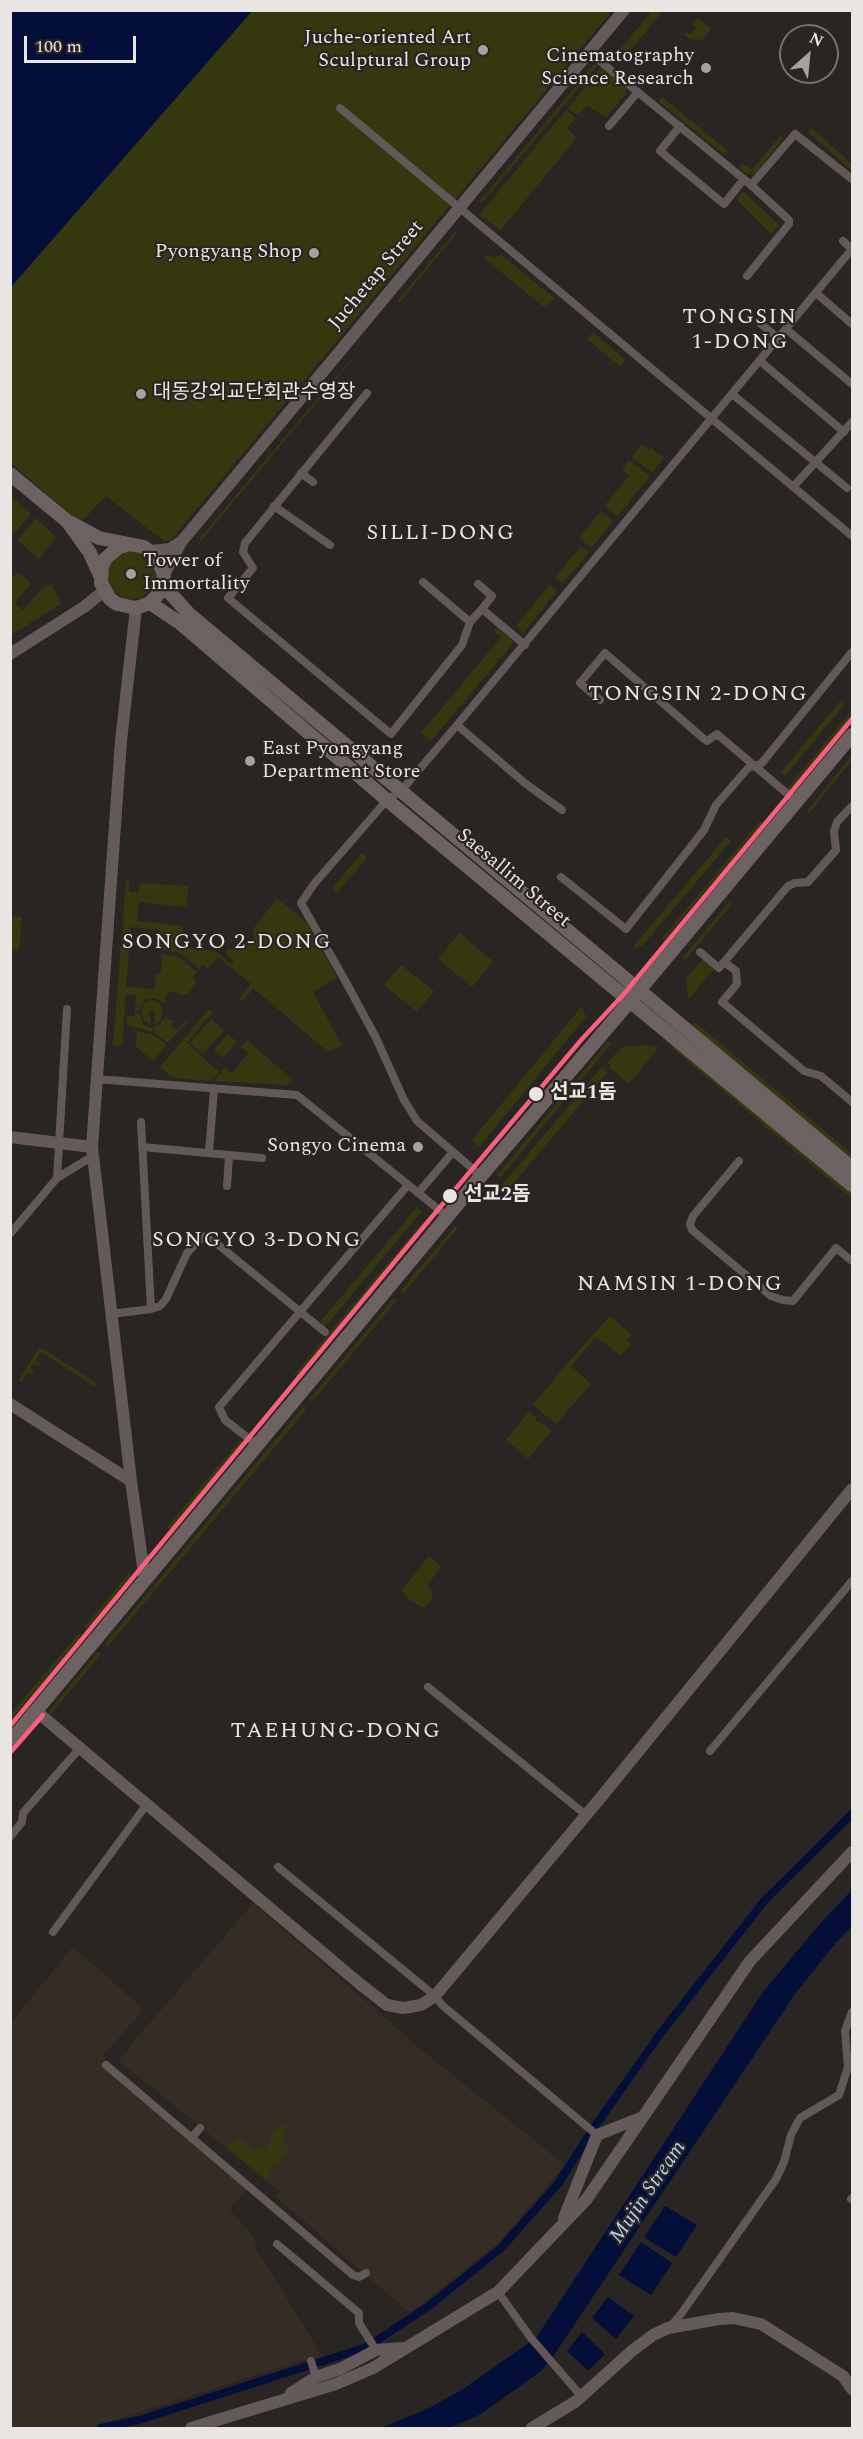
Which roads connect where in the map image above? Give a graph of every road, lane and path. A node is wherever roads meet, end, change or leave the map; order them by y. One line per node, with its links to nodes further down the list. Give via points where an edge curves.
1 (624, 10): 2 (street, Juchetap Street)
2 (590, 52): 3 (street); 9 (street, Juchetap Street)
3 (638, 92): 5 (street); 6 (street)
4 (340, 108): 9 (street)
5 (609, 126)
6 (680, 126): 8 (street); 8 (street, via 660,151 723,204)
7 (852, 179): 8 (street, via 795,134)
8 (747, 182): 12 (street, via 789,220)
9 (460, 208): 22 (street); 34 (street, Juchetap Street)
10 (843, 241): 11 (street)
11 (852, 249): 13 (street)
12 (747, 276)
13 (816, 293): 15 (street); 16 (street)
14 (761, 324): 17 (street)
15 (852, 324)
16 (786, 329): 17 (street); 19 (street)
17 (778, 338): 18 (street)
18 (759, 361): 21 (street); 24 (street)
19 (852, 384)
20 (367, 393): 26 (street)
21 (732, 394): 22 (street); 25 (street)
22 (711, 419): 29 (street); 47 (street)
23 (852, 423): 24 (street)
24 (844, 432): 25 (street)
25 (816, 463): 29 (street); 30 (street)
26 (301, 473): 28 (street); 31 (street)
27 (10, 474): 32 (main road)
28 (313, 482)
29 (793, 487): 33 (street)
30 (847, 488)
31 (274, 506): 36 (street); 46 (street, via 245,543 243,552 252,568 228,598 391,734 462,645)
32 (67, 521): 35 (main road, via 99,538); 38 (main road, via 90,552)
33 (852, 537)
34 (182, 541): 37 (street, via 170,549); 39 (street, Juchetap Street)
35 (127, 545): 37 (main road); 38 (main road, via 106,558)
36 (330, 545)
37 (151, 551): 39 (main road, Saesallim Street, via 162,565)
38 (100, 575): 42 (main road)
39 (164, 580): 43 (main road, via 158,596); 54 (main road, Saesallim Street, via 188,613)
40 (423, 582): 46 (street)
41 (478, 584): 45 (street, via 492,596)
42 (104, 591): 44 (main road, via 117,604); 49 (street)
43 (150, 603): 44 (main road); 55 (main road, Saesallim Street, via 180,623)
44 (136, 608): 65 (street, via 120,752)
45 (482, 609): 46 (street); 47 (street)
46 (470, 622)
47 (525, 645): 51 (street)
48 (852, 652): 53 (street, via 761,764)
49 (10, 654)
50 (600, 700): 53 (street, via 580,683 605,654 704,739 717,734)
51 (457, 725): 54 (street); 58 (street)
52 (852, 735): 56 (main road)
53 (754, 765): 56 (street); 59 (street, via 716,806 704,830 626,929)
54 (401, 791): 55 (street); 62 (main road, Saesallim Street)
55 (387, 800): 63 (main road, Saesallim Street); 73 (street, via 301,903 352,993 412,1114)
56 (796, 802): 62 (main road)
57 (852, 806): 61 (street, via 837,822 836,850 808,882 788,886)
58 (562, 810)
59 (561, 877)
60 (700, 952): 61 (street, via 719,968)
61 (724, 962): 67 (street, via 736,971 737,984 722,1002 804,1071 821,1076)
62 (640, 990): 63 (main road); 78 (main road, Saesallim Street)
63 (630, 1001): 79 (main road); 82 (main road, Saesallim Street)
64 (67, 1009): 70 (street, via 58,1131)
65 (96, 1079): 66 (street); 72 (street)
66 (214, 1088): 74 (street); 81 (street, via 297,1095)
67 (852, 1102)
68 (141, 1122): 71 (street)
69 (10, 1137): 70 (street)
70 (61, 1144): 72 (street); 80 (street)
71 (142, 1147): 74 (street); 88 (street)
72 (93, 1151): 80 (street); 90 (street)
73 (453, 1152): 79 (street); 84 (street)
74 (209, 1153): 75 (street)
75 (230, 1156): 76 (street); 83 (street)
76 (262, 1158)
77 (739, 1161): 87 (street, via 693,1216 692,1230 771,1296 783,1300 793,1301 836,1248)
78 (852, 1168)
79 (481, 1176): 85 (main road)
80 (57, 1178): 86 (street)
81 (408, 1185): 84 (street); 89 (street)
82 (852, 1185)
83 (227, 1186)
84 (418, 1193): 85 (street)
85 (448, 1216): 93 (main road)
86 (10, 1234)
87 (852, 1261)
88 (151, 1309): 89 (street, via 166,1299 187,1253 203,1236); 90 (street)
89 (301, 1311): 91 (street); 93 (street, via 219,1407 225,1420)
90 (111, 1314): 94 (street)
91 (325, 1332)
92 (10, 1404): 94 (street)
93 (258, 1445): 96 (main road)
94 (131, 1481): 96 (street)
95 (852, 1489): 104 (street)
96 (145, 1581): 99 (main road)
97 (852, 1581): 102 (street)
98 (428, 1687): 104 (street)
99 (36, 1711): 100 (main road); 101 (street)
100 (10, 1742)
101 (80, 1748): 103 (street); 105 (street, via 22,1813 22,1822)
102 (710, 1751)
103 (147, 1804): 108 (street); 109 (street, via 387,2005 420,2005)
104 (586, 1815): 109 (street)
105 (10, 1837)
106 (852, 1852): 112 (street, via 750,1961)
107 (278, 1867): 109 (street)
108 (53, 1932)
109 (435, 1996): 114 (street)
110 (852, 2012): 120 (street, via 846,2031 848,2067 840,2095 800,2118 776,2179)
111 (106, 2065): 115 (street)
112 (644, 2116): 114 (street); 116 (street, via 586,2200)
113 (201, 2128): 115 (street)
114 (597, 2135): 116 (street)
115 (193, 2136): 118 (street, via 353,2275)
116 (561, 2225): 119 (street)
117 (278, 2244): 121 (street, via 359,2313 359,2324)
118 (366, 2273)
119 (498, 2292): 122 (street); 127 (street)
120 (668, 2328): 125 (street, via 734,2318 761,2324); 127 (street, via 633,2350)
121 (373, 2345): 122 (street); 124 (street, via 340,2369)
122 (407, 2348): 128 (street, via 336,2384)
123 (310, 2361): 124 (street)
124 (315, 2374): 128 (street)
125 (848, 2374): 126 (street)
126 (852, 2389)
127 (582, 2397): 129 (street)
128 (278, 2402): 130 (street)
129 (550, 2424): 131 (street)
130 (191, 2428)
131 (532, 2428)

